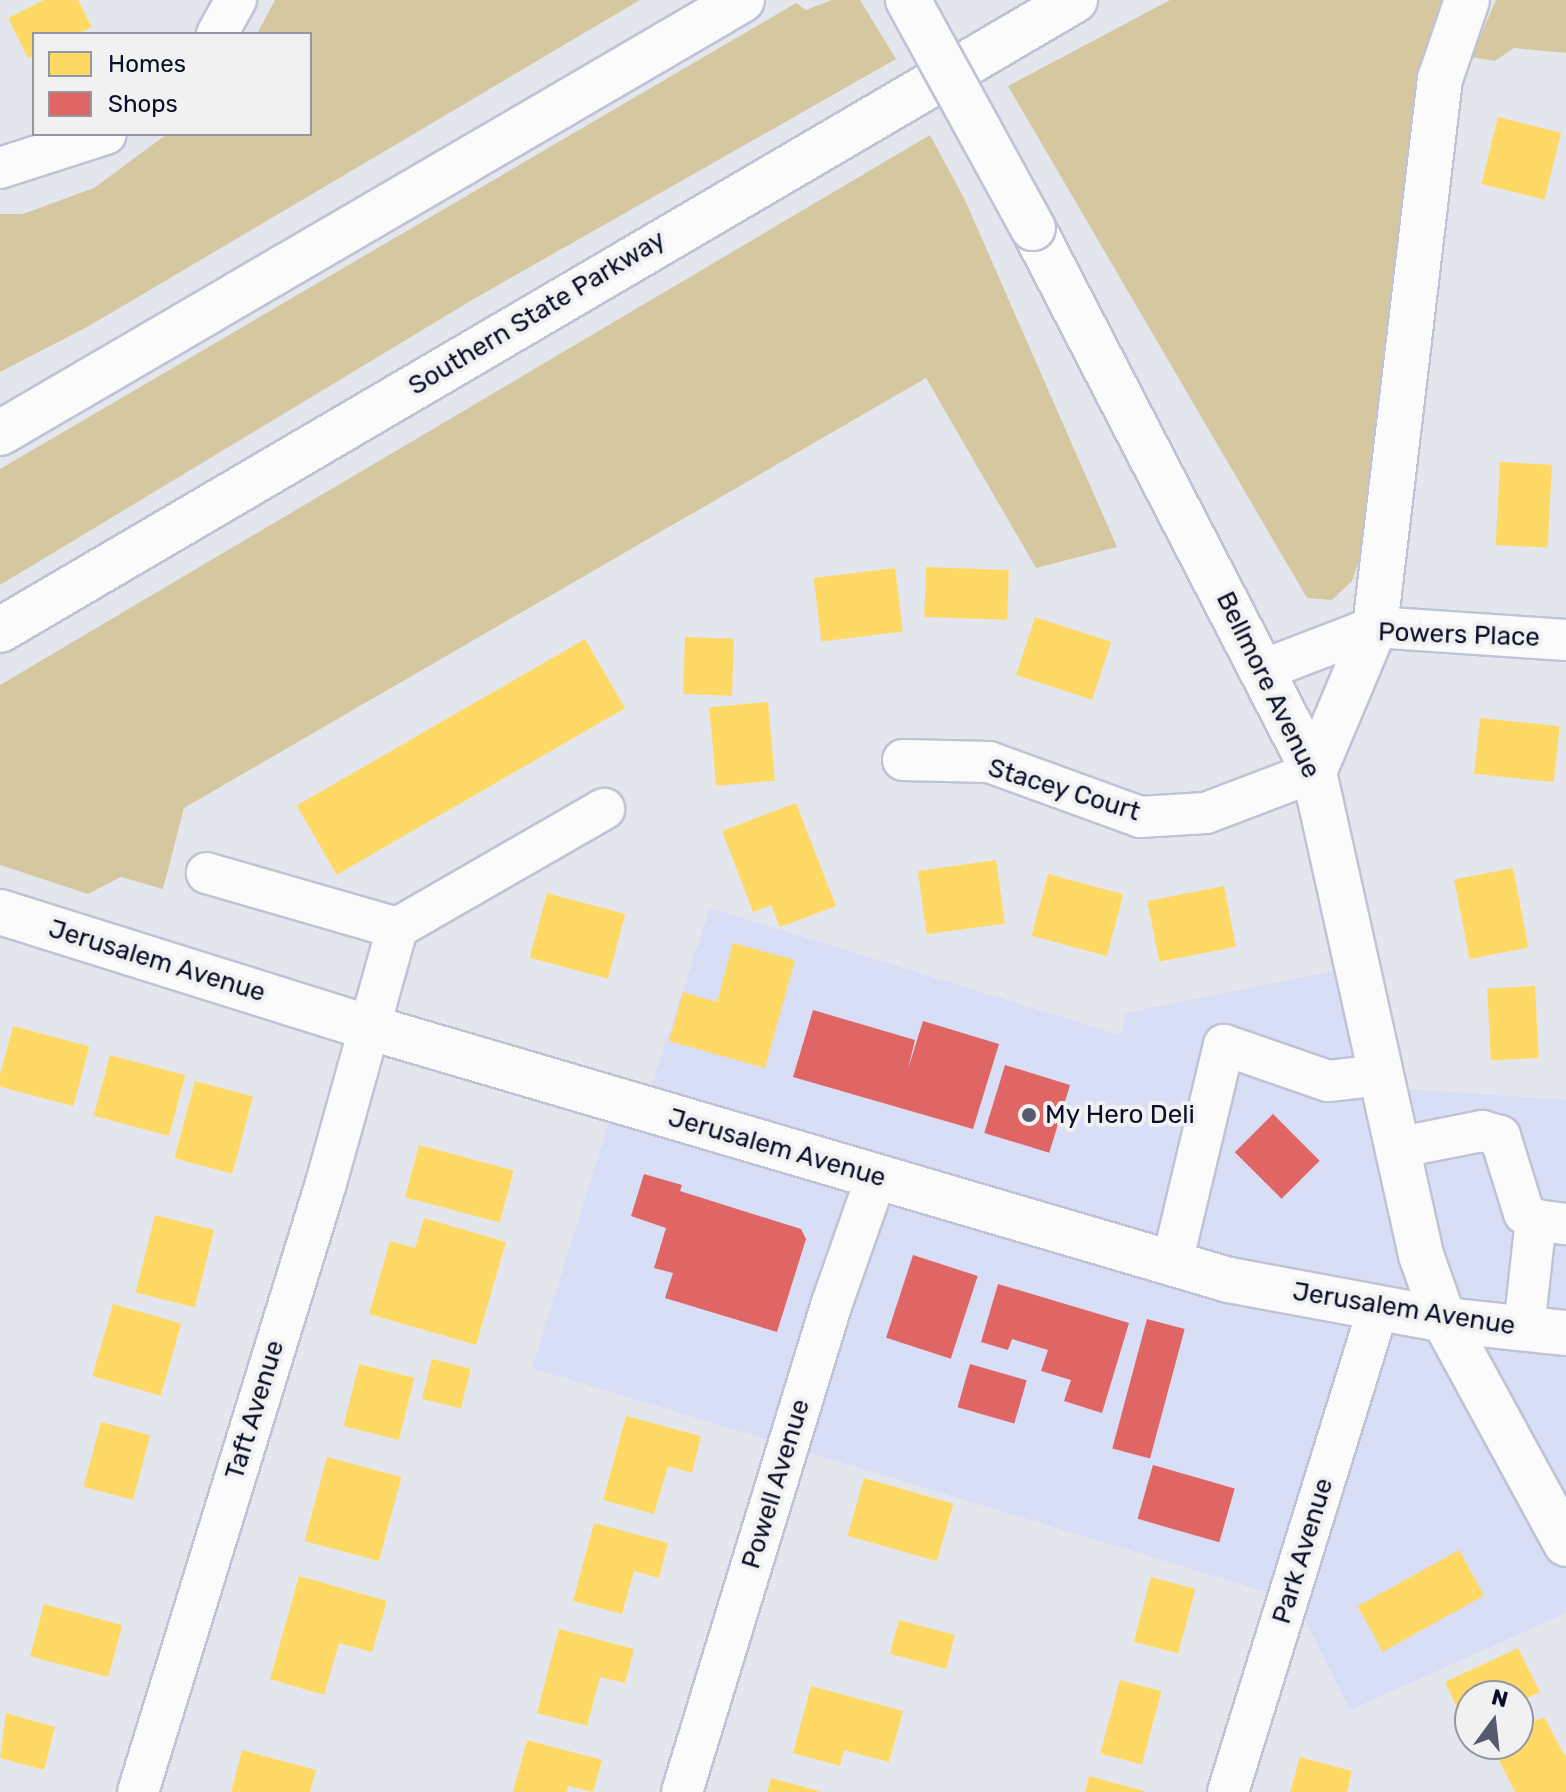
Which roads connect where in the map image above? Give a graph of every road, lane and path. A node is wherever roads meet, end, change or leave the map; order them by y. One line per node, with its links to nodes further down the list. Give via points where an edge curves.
1 (236, 0): 6 (street)
2 (742, 0): 9 (main road)
3 (908, 0): 13 (main road, Bellmore Avenue, bridge)
4 (1075, 0): 11 (main road, Southern State Parkway)
5 (1467, 0): 10 (main road, via 1440,79)
6 (218, 32)
7 (100, 136): 8 (street)
8 (0, 168)
9 (0, 433)
10 (1375, 627): 12 (street, Powers Place); 13 (street, Powers Place); 15 (main road)
11 (0, 630)
12 (1566, 640)
13 (1263, 670): 15 (main road, Bellmore Avenue)
14 (903, 760): 15 (street, Stacey Court, via 989,762 1140,817 1206,813)
15 (1314, 772): 21 (main road, Bellmore Avenue)
16 (604, 809): 19 (street)
17 (207, 873): 19 (street)
18 (0, 912): 20 (main road, Jerusalem Avenue)
19 (397, 928): 20 (street, Taft Avenue)
20 (368, 1027): 23 (main road, Jerusalem Avenue); 30 (street, Taft Avenue, via 326,1183)
21 (1382, 1075): 22 (main road, Bellmore Avenue); 25 (street, via 1328,1081 1224,1045)
22 (1401, 1147): 24 (street, via 1482,1131 1500,1136 1524,1213); 27 (main road, Bellmore Avenue, via 1421,1255)
23 (876, 1178): 25 (main road, Jerusalem Avenue); 31 (street, Powell Avenue, via 832,1303)
24 (1551, 1222): 28 (street)
25 (1172, 1263): 26 (main road, Jerusalem Avenue)
26 (1378, 1309): 27 (main road, Jerusalem Avenue); 32 (street, Park Avenue)
27 (1444, 1320): 28 (main road, Jerusalem Avenue); 29 (main road, Bellmore Avenue)
28 (1545, 1330)
29 (1566, 1544)
30 (138, 1792)
31 (682, 1792)
32 (1228, 1792)

